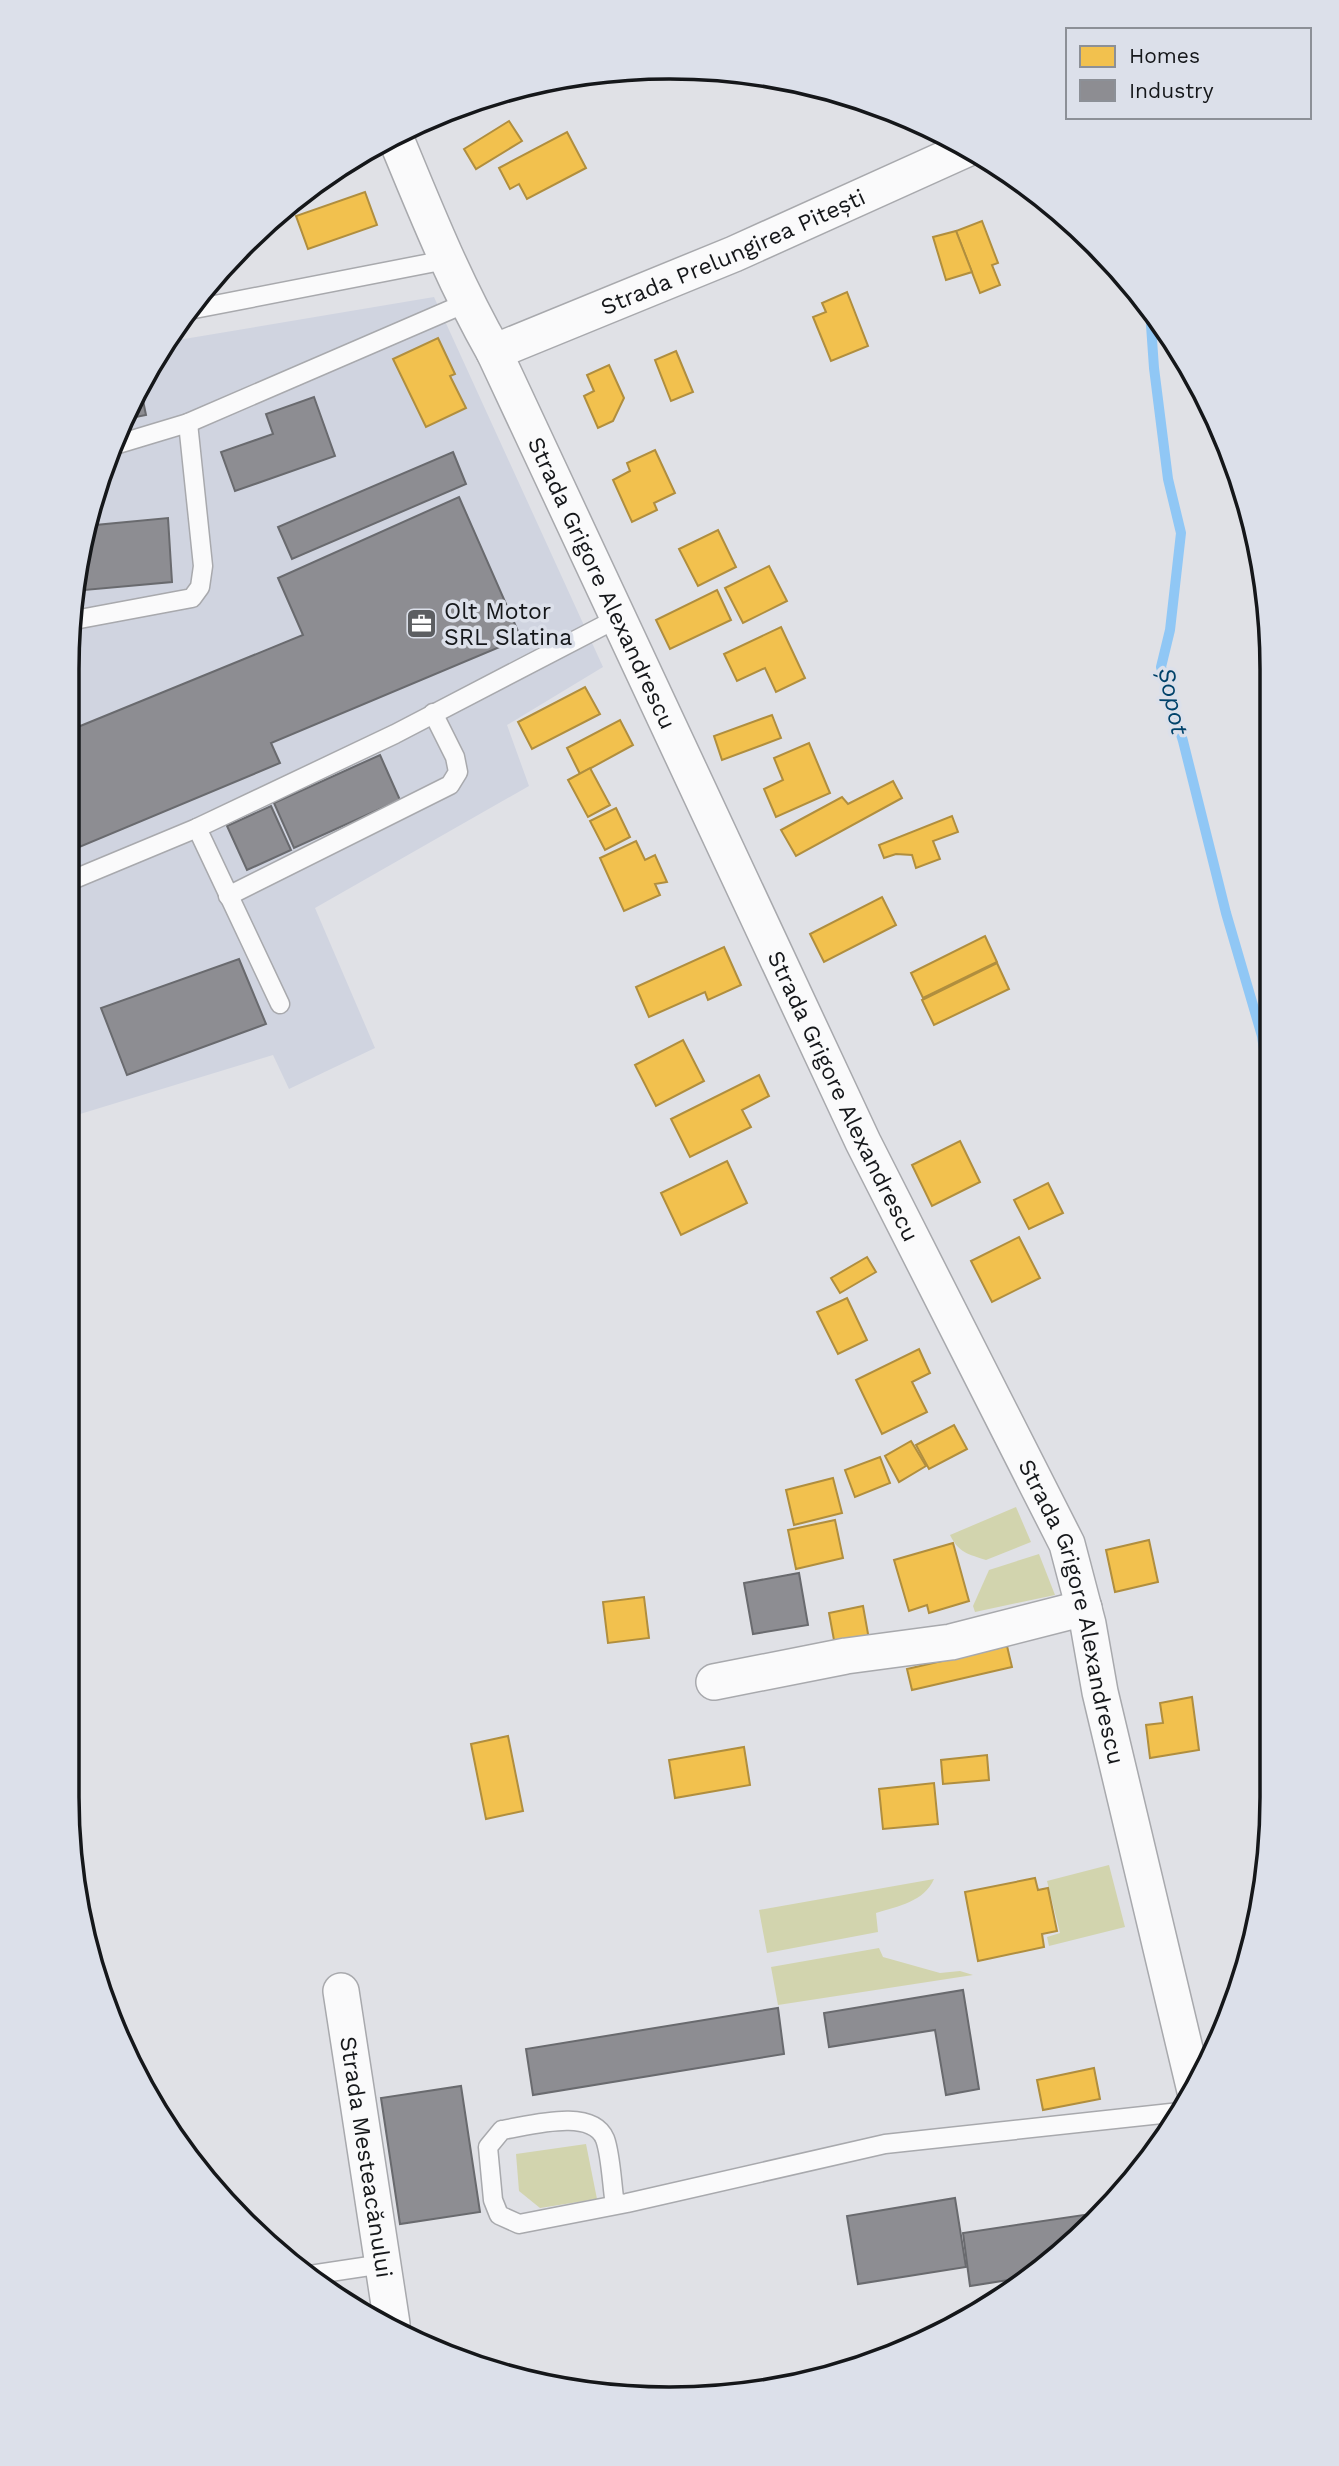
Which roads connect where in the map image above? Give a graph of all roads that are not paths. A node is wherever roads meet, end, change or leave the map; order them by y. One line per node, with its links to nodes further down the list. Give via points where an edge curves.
1 (399, 145): 3 (street, Strada Grigore Alexandrescu)
2 (957, 154): 6 (street, Strada Prelungirea Pitești, via 734,254)
3 (446, 260): 4 (street, Strada Grigore Alexandrescu); 5 (lane)
4 (466, 303): 6 (street, Strada Grigore Alexandrescu); 7 (lane)
5 (203, 307)
6 (495, 352): 9 (street, Strada Grigore Alexandrescu)
7 (188, 423): 8 (lane); 10 (lane, via 203,566 200,587 192,598)
8 (124, 442)
9 (618, 618): 11 (lane); 16 (street, Strada Grigore Alexandrescu, via 863,1142 1067,1544)
10 (81, 619)
11 (433, 713): 12 (lane); 14 (lane, via 455,757 458,772 450,786)
12 (197, 828): 13 (lane); 14 (lane)
13 (79, 877)
14 (228, 896): 15 (lane)
15 (280, 1004)
16 (1084, 1608): 17 (street, via 951,1642 846,1656); 19 (street, Strada Grigore Alexandrescu)
17 (714, 1682)
18 (341, 1991): 22 (street, Strada Mesteacănului)
19 (1191, 2073)
20 (1168, 2113): 21 (lane, via 885,2144)
21 (615, 2205): 21 (lane, via 519,2224 499,2216 488,2147 502,2130 577,2119 593,2125 605,2138)
22 (383, 2264): 23 (lane); 24 (street, Strada Mesteacănului)
23 (321, 2273)
24 (391, 2317)

